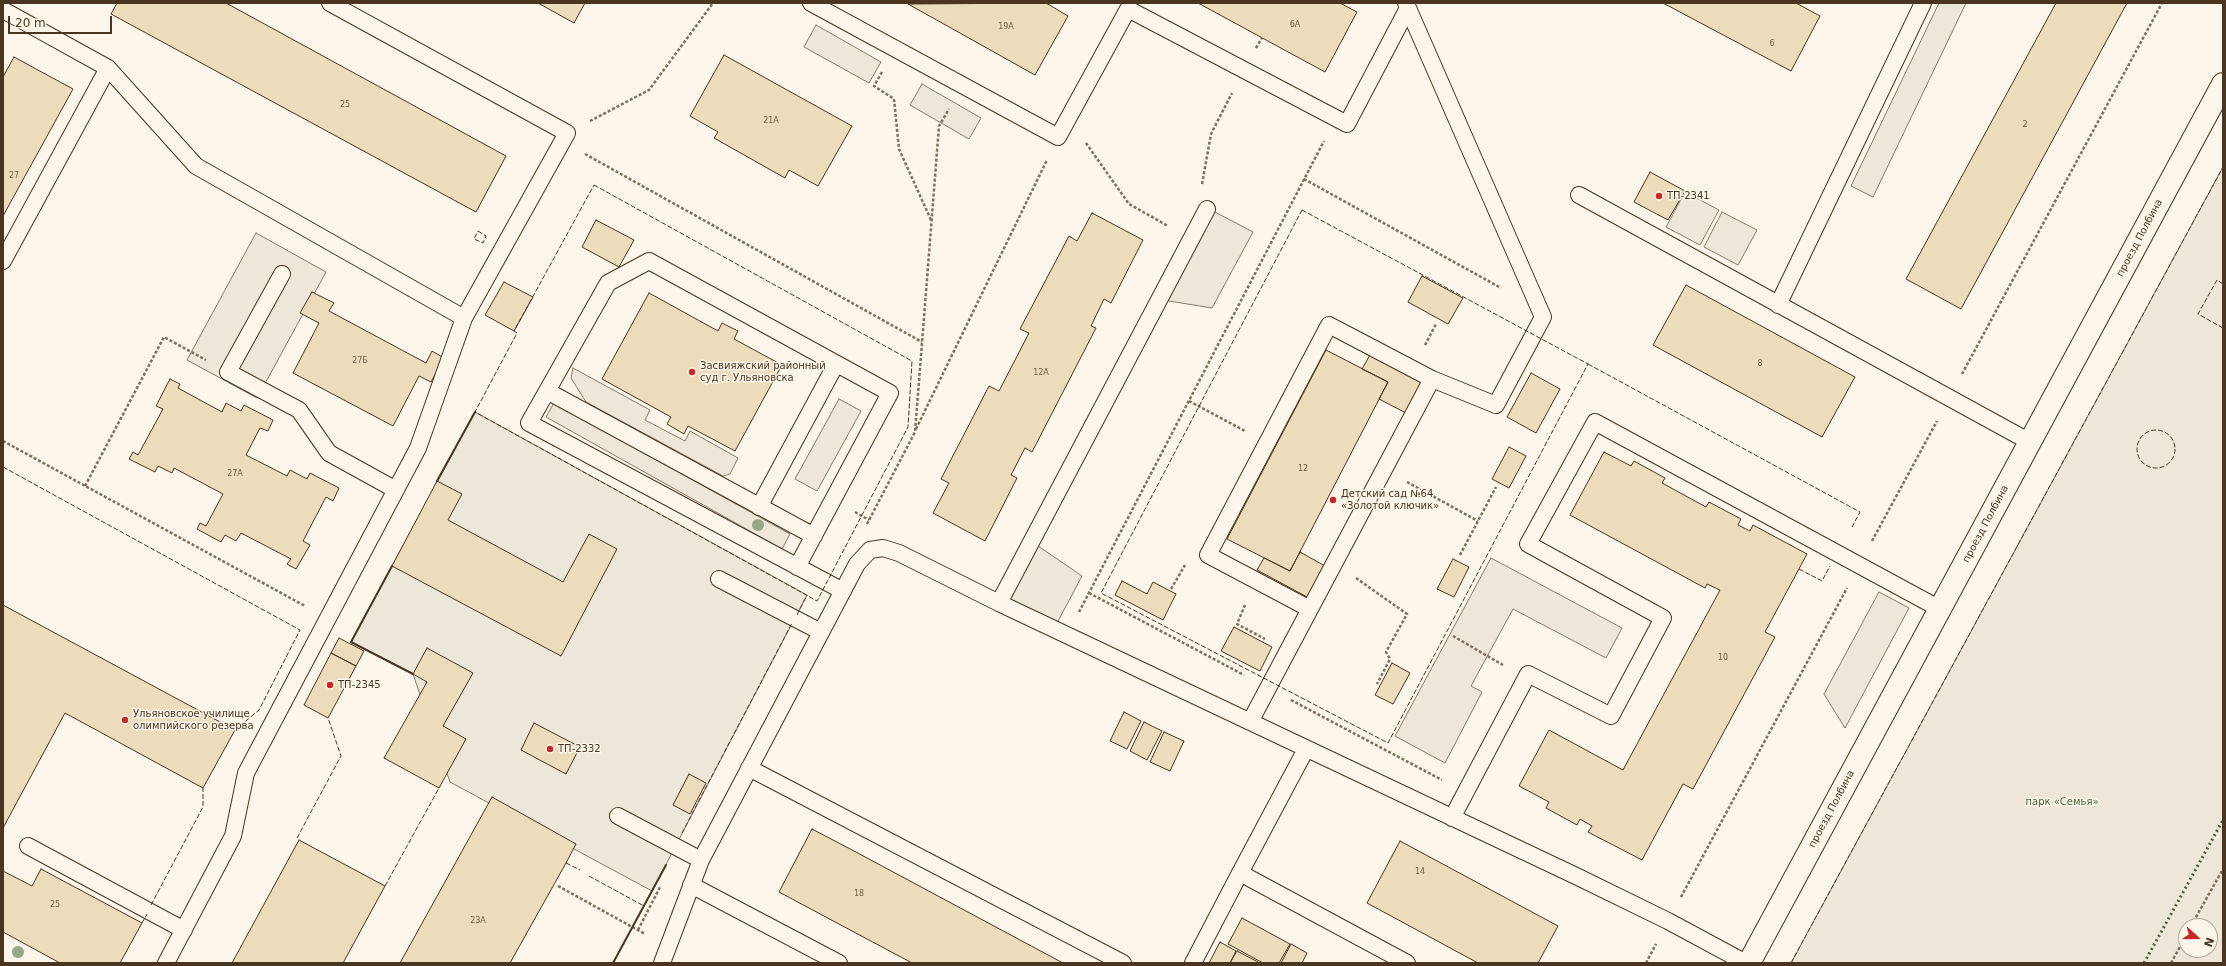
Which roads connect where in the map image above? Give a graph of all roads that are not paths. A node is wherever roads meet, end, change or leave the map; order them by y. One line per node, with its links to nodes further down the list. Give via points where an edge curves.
1 (330, 3): 13 (lane, via 564,137)
2 (811, 3): 4 (lane, via 1058,137 1128,9 1347,124)
3 (1923, 3): 12 (lane)
4 (1407, 5): 15 (lane, via 1543,317 1496,405)
5 (3, 10): 6 (lane)
6 (108, 68): 10 (lane); 13 (lane, via 196,166)
7 (2223, 84): 17 (street, проезд Полбина)
8 (1579, 195): 12 (lane)
9 (1206, 209): 24 (lane)
10 (3, 261)
11 (282, 274): 18 (lane, via 228,372 299,410 329,454)
12 (1778, 305): 17 (lane)
13 (464, 318): 18 (lane, via 418,448)
14 (836, 364): 16 (lane, via 649,261 608,283); 19 (lane); 20 (lane, via 890,393)
15 (1432, 379): 26 (lane); 26 (lane, via 1329,325 1208,555)
16 (547, 392): 19 (lane); 21 (lane, via 529,423)
17 (2030, 442): 25 (street, проезд Полбина)
18 (396, 490): 37 (lane, via 246,773 233,836)
19 (759, 507): 20 (lane)
20 (814, 536): 21 (lane)
21 (797, 566): 23 (lane)
22 (719, 579): 27 (lane)
23 (843, 591): 24 (lane, via 857,564 870,550 884,548); 27 (lane)
24 (999, 603): 28 (lane)
25 (1940, 609): 32 (lane, via 1595,422 1528,544 1663,618 1610,716 1528,674); 44 (street, проезд Полбина)
26 (1310, 610): 28 (lane)
27 (821, 632): 30 (lane)
28 (1250, 722): 29 (lane)
29 (1306, 749): 32 (lane); 35 (lane)
30 (749, 768): 34 (lane); 41 (lane)
31 (618, 816): 34 (lane)
32 (1452, 818): 44 (lane)
33 (28, 846): 37 (lane)
34 (701, 860): 36 (lane)
35 (1240, 873): 42 (lane); 43 (lane)
36 (691, 885): 39 (lane); 40 (lane)
37 (184, 930): 38 (lane)
38 (166, 963)
39 (662, 963)
40 (839, 963)
41 (1123, 963)
42 (1193, 963)
43 (1407, 963)
44 (1747, 963)

